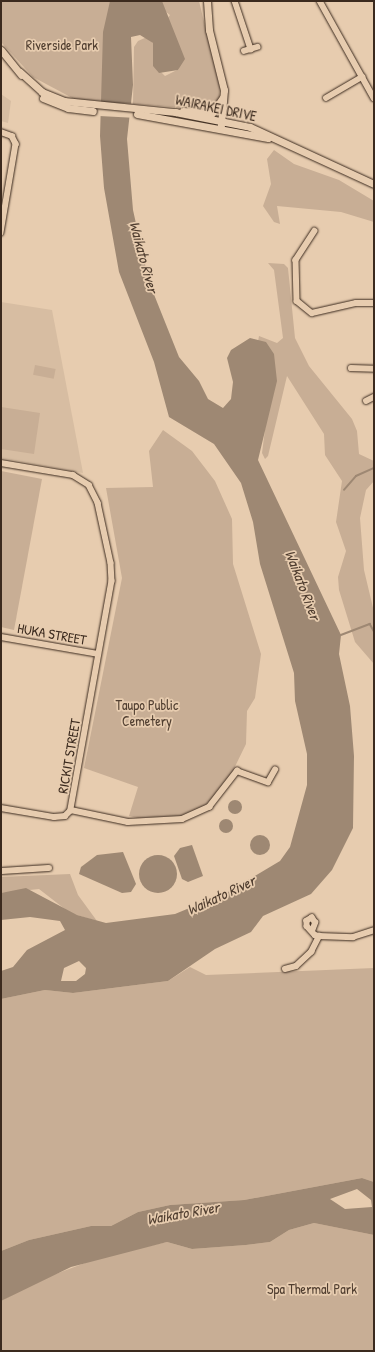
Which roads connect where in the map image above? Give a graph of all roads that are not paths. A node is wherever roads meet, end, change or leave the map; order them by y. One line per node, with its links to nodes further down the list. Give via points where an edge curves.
1 (207, 1): 9 (main road, via 209,30)
2 (235, 1): 5 (street)
3 (320, 1): 8 (street)
4 (257, 47): 5 (street)
5 (250, 49): 7 (street)
6 (1, 50): 12 (main road, via 33,89 51,102)
7 (244, 51)
8 (362, 77): 10 (street); 11 (street)
9 (224, 94): 13 (main road, via 212,113); 14 (main road)
10 (326, 98)
11 (374, 98)
12 (135, 112): 13 (main road, WAIRAKEI DRIVE); 14 (main road, WAIRAKEI DRIVE)
13 (175, 112): 14 (main road, WAIRAKEI DRIVE)
14 (222, 124): 16 (main road, WAIRAKEI DRIVE, via 288,143)
15 (1, 132): 17 (street, via 14,139 16,149)
16 (374, 184)
17 (3, 214): 19 (street)
18 (315, 231): 20 (street, via 296,260 297,301 312,313 356,303)
19 (1, 233)
20 (374, 303)
21 (351, 368): 22 (street)
22 (374, 369)
23 (374, 397): 24 (street)
24 (366, 401)
25 (1, 463): 27 (street, RICKIT STREET, via 83,480 98,503 112,571)
26 (1, 637): 27 (street, HUKA STREET)
27 (98, 654): 30 (street, RICKIT STREET)
28 (275, 770): 30 (street, RICKIT STREET, via 268,782 237,771 209,807 182,819 128,822)
29 (1, 808): 30 (street, via 54,817 64,816)
30 (71, 810)
31 (49, 868): 32 (street)
32 (1, 871)
33 (374, 930): 35 (street, via 353,936)
34 (312, 931): 35 (street)
35 (319, 936): 36 (street, via 311,952 296,966)
36 (285, 969)

